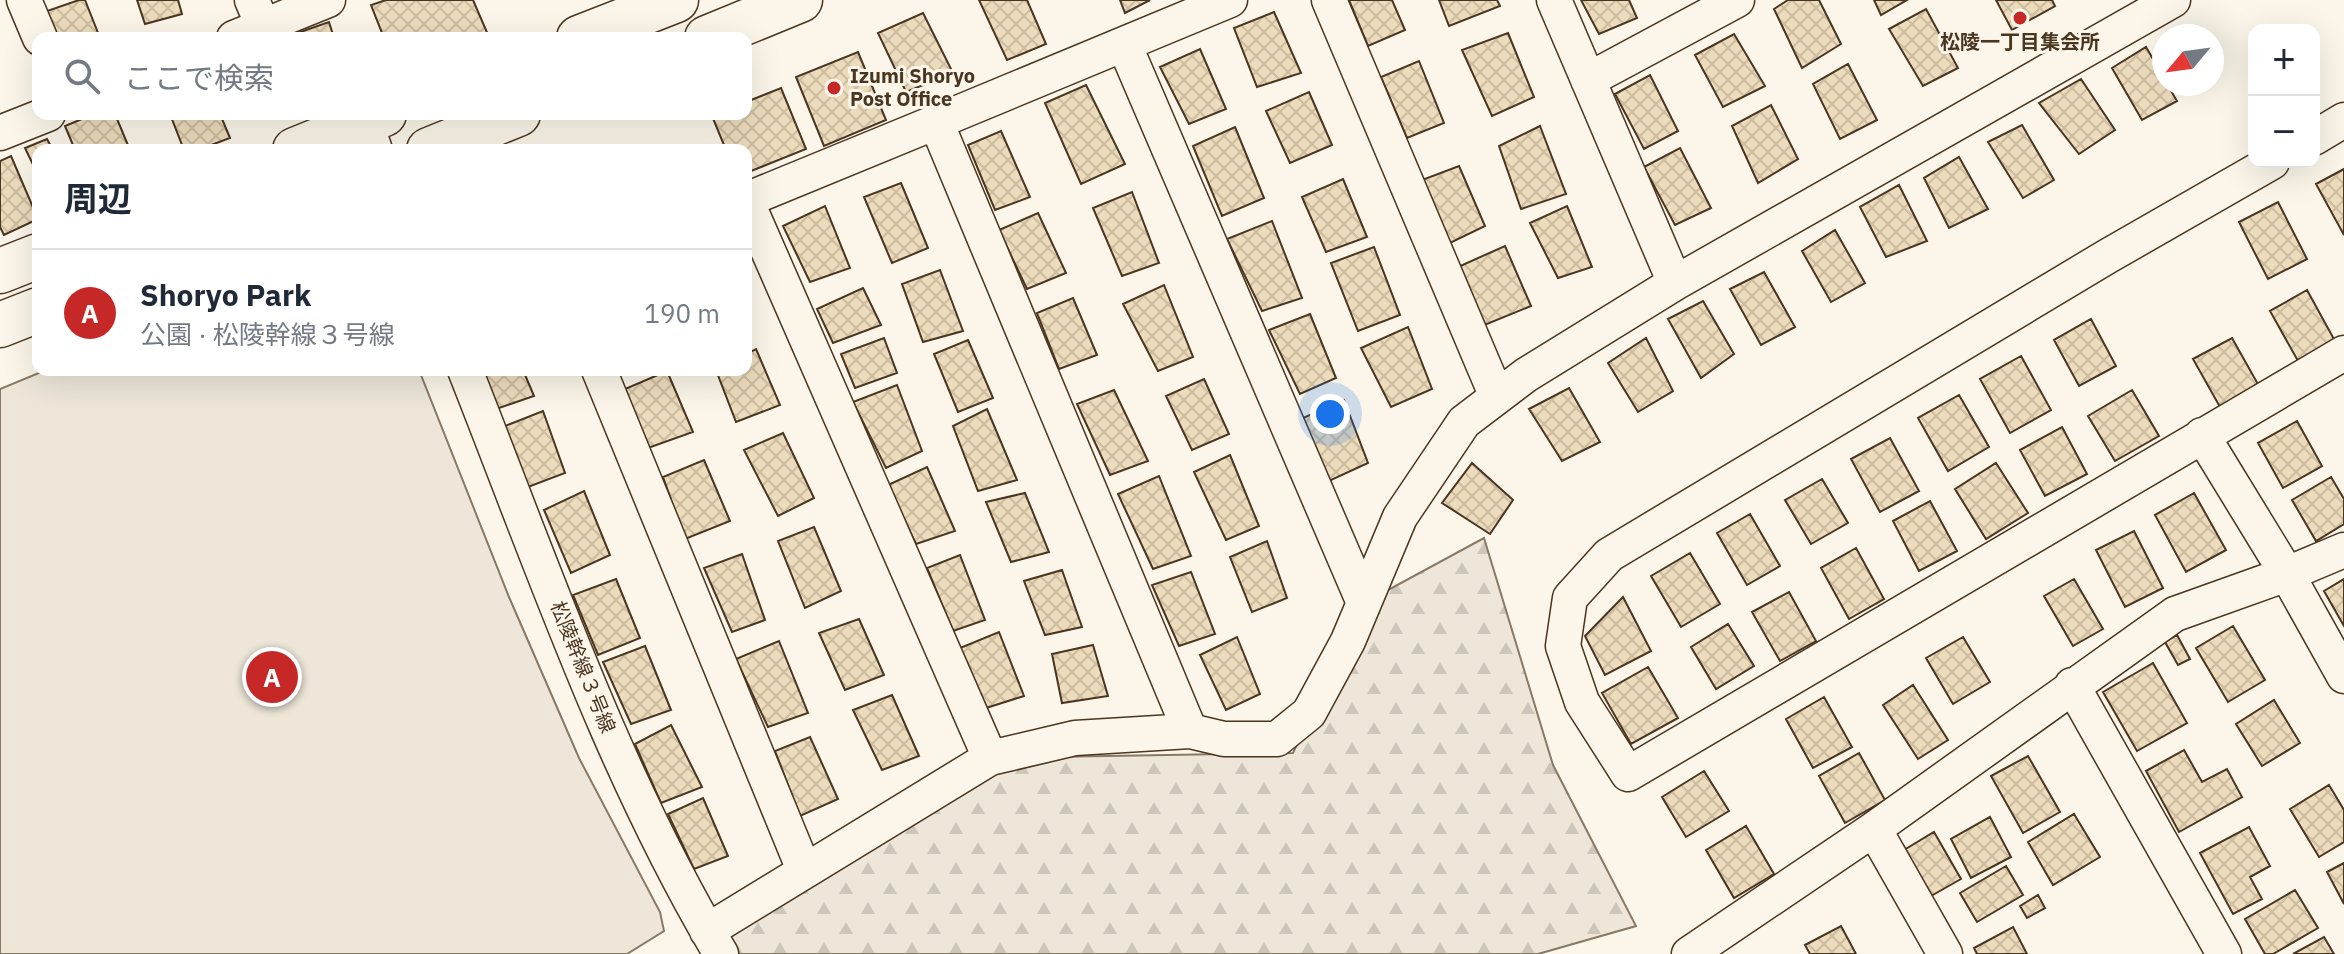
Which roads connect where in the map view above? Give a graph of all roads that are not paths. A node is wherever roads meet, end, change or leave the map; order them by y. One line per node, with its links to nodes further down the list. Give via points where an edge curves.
1 (24, 0): 12 (street)
2 (328, 0): 11 (street)
3 (676, 0): 13 (street)
4 (800, 0): 10 (street)
5 (1230, 0): 15 (street)
6 (1329, 0): 37 (street)
7 (1554, 0): 16 (street)
8 (1737, 0): 16 (street)
9 (2173, 0): 31 (street)
10 (747, 10): 14 (street)
11 (250, 21)
12 (37, 32)
13 (594, 32)
14 (716, 32)
15 (1124, 44): 20 (street); 41 (street)
16 (1588, 80): 31 (street)
17 (33, 120): 22 (street)
18 (503, 120): 25 (street)
19 (2344, 120): 23 (street)
20 (936, 122): 27 (street); 44 (street)
21 (375, 128): 24 (street)
22 (0, 133)
23 (2320, 134)
24 (317, 144)
25 (444, 144)
26 (2262, 168): 38 (street, via 1609,555 1570,598 1563,646 1582,702 1628,774)
27 (752, 198)
28 (752, 214): 45 (street)
29 (32, 258): 30 (street)
30 (0, 271)
31 (1675, 283): 37 (street)
32 (32, 312): 33 (street)
33 (0, 325)
34 (2344, 353): 38 (street)
35 (467, 376): 48 (street, 松陵幹線３号線, via 622,765)
36 (601, 376): 47 (street)
37 (1497, 397): 41 (street, via 1464,422 1400,517)
38 (2202, 435): 40 (street)
39 (2344, 550): 40 (street)
40 (2287, 574): 42 (street); 43 (street, via 2175,614)
41 (1364, 603): 44 (street, via 1309,713 1277,739 1224,739)
42 (2344, 676)
43 (2072, 685): 46 (street); 51 (street)
44 (1190, 731): 45 (street, via 1075,738)
45 (990, 758): 47 (street)
46 (1874, 829): 49 (street); 50 (street)
47 (804, 870): 48 (street)
48 (714, 943)
49 (1689, 954)
50 (1945, 954)
51 (2224, 954)

